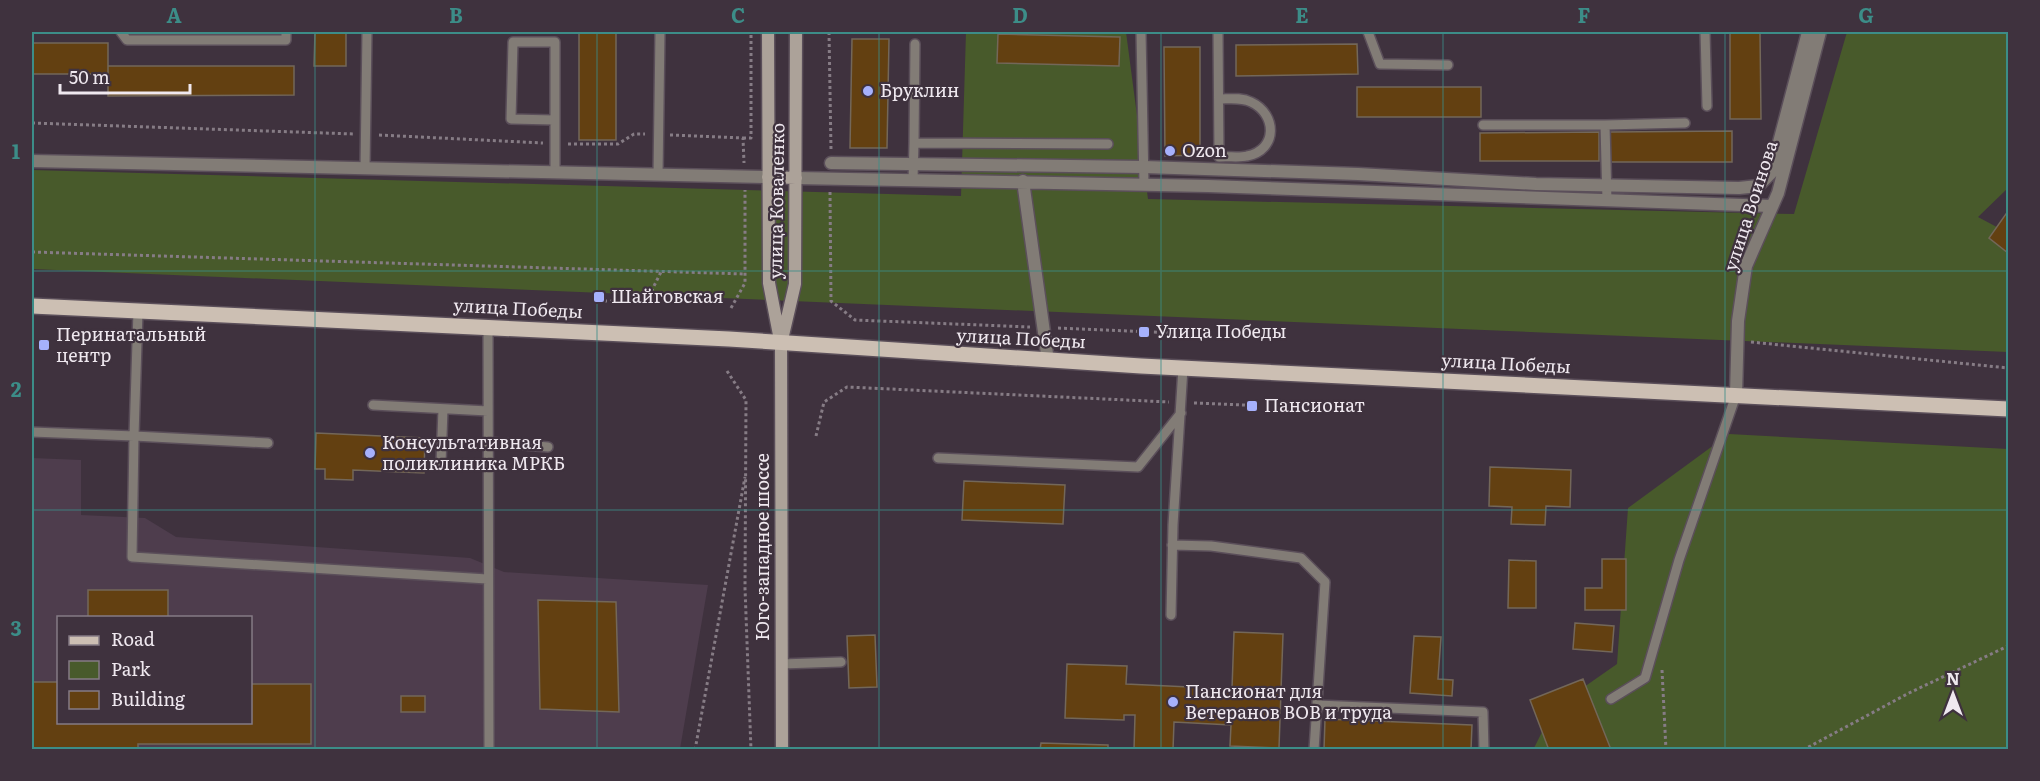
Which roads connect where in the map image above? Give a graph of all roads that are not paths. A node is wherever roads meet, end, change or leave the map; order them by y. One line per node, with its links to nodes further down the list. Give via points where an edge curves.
1 (121, 32): 2 (lane, via 128,40 286,40)
2 (286, 32)
3 (367, 32): 27 (lane)
4 (660, 32): 29 (lane)
5 (768, 32): 30 (main road, улица Коваленко)
6 (796, 32): 31 (main road, улица Коваленко)
7 (1141, 32): 26 (lane)
8 (1218, 32): 15 (lane)
9 (1368, 32): 14 (lane, via 1380,64)
10 (1705, 32): 16 (lane)
11 (1808, 32): 35 (street, via 1771,173 1758,186)
12 (1820, 32): 37 (street, улица Воинова, via 1778,193)
13 (915, 44): 21 (lane)
14 (1448, 65)
15 (1219, 99): 15 (lane, via 1219,157 1249,156 1262,150 1271,138 1272,124 1266,112 1251,102)
16 (1707, 106)
17 (554, 120): 17 (lane, via 555,42 513,42 512,119); 28 (lane)
18 (1685, 123): 20 (lane)
19 (1483, 125): 20 (lane)
20 (1605, 125): 35 (lane)
21 (914, 142): 22 (lane); 25 (lane)
22 (1108, 144)
23 (32, 161): 27 (street)
24 (831, 163): 25 (street)
25 (914, 164): 26 (street); 32 (lane)
26 (1144, 167): 34 (lane); 35 (street)
27 (365, 168): 28 (street)
28 (555, 173): 29 (street)
29 (658, 175): 30 (street)
30 (768, 177): 31 (main road); 41 (main road, улица Коваленко, via 769,283)
31 (796, 178): 32 (street); 41 (main road, улица Коваленко, via 795,284)
32 (914, 180): 33 (street)
33 (1023, 181): 34 (street); 42 (street)
34 (1144, 185): 36 (street)
35 (1607, 185): 36 (lane)
36 (1607, 201): 37 (street)
37 (1771, 206): 44 (street, улица Воинова, via 1746,266)
38 (32, 306): 39 (main road, улица Победы)
39 (138, 310): 40 (main road, улица Победы); 51 (lane)
40 (488, 327): 41 (main road, улица Победы); 48 (lane)
41 (781, 344): 42 (main road, улица Победы); 61 (main road, Юго-западное шоссе)
42 (1048, 361): 43 (main road, улица Победы)
43 (1183, 368): 44 (main road, улица Победы); 49 (lane)
44 (1736, 395): 47 (main road, улица Победы); 62 (lane, via 1645,678)
45 (373, 405): 46 (lane)
46 (443, 409): 48 (lane); 56 (lane)
47 (2008, 409)
48 (488, 411): 52 (lane)
49 (1181, 413): 55 (lane, via 1138,467); 57 (lane)
50 (32, 432): 51 (lane)
51 (134, 436): 53 (lane); 58 (lane, via 132,557)
52 (488, 442): 54 (lane); 58 (lane)
53 (268, 443)
54 (548, 447)
55 (938, 458)
56 (441, 463)
57 (1172, 545): 59 (lane); 63 (lane, via 1301,558 1324,582)
58 (487, 579): 64 (lane)
59 (1171, 615)
60 (841, 662): 61 (lane)
61 (781, 664): 65 (main road, Юго-западное шоссе)
62 (1611, 699)
63 (1317, 705): 66 (lane); 67 (lane, via 1483,712)
64 (489, 750)
65 (782, 750)
66 (1314, 750)
67 (1484, 750)

